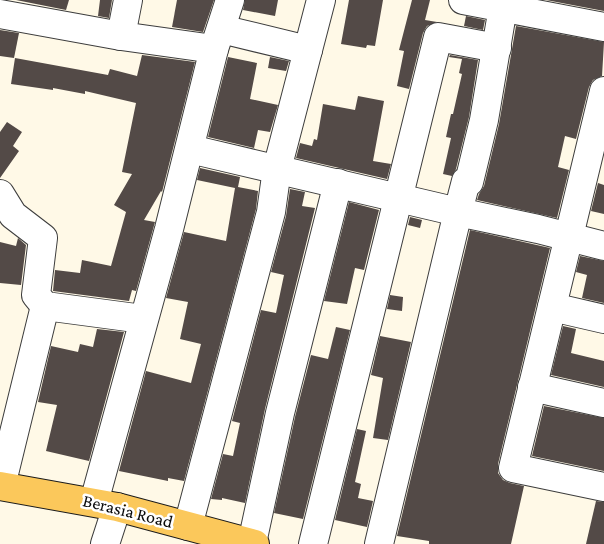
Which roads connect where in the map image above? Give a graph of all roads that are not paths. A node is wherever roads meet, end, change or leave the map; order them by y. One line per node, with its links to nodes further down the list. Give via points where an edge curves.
1 (128, 0): 9 (street)
2 (230, 0): 10 (street)
3 (321, 0): 12 (street)
4 (466, 0): 5 (street)
5 (503, 7): 6 (street); 11 (street)
6 (536, 7): 8 (street)
7 (0, 14): 9 (street)
8 (604, 27)
9 (121, 36): 10 (street)
10 (218, 39): 12 (street); 14 (street)
11 (497, 48): 19 (street, via 438,37); 20 (street, via 484,120)
12 (308, 50): 15 (street)
13 (602, 104): 16 (street)
14 (190, 149): 15 (street); 25 (street)
15 (277, 169): 17 (street); 32 (street, via 270,212)
16 (594, 177): 21 (street)
17 (338, 184): 19 (street); 34 (street, via 280,413)
18 (0, 194): 23 (street, via 13,214 43,238 36,295)
19 (398, 197): 20 (street); 35 (street)
20 (458, 212): 21 (street); 36 (street)
21 (568, 238): 22 (street); 24 (street)
22 (604, 246)
23 (45, 306): 25 (street); 29 (street)
24 (552, 307): 26 (street); 27 (street)
25 (143, 319): 31 (street)
26 (604, 319)
27 (532, 387): 28 (street); 30 (street, via 513,468)
28 (604, 403)
29 (0, 486): 31 (main road, Berasia Road)
30 (604, 487)
31 (105, 504): 32 (main road, Berasia Road); 33 (street)
32 (188, 526): 34 (main road, Berasia Road)
33 (105, 544)
34 (254, 544)
35 (313, 544)
36 (379, 544)

